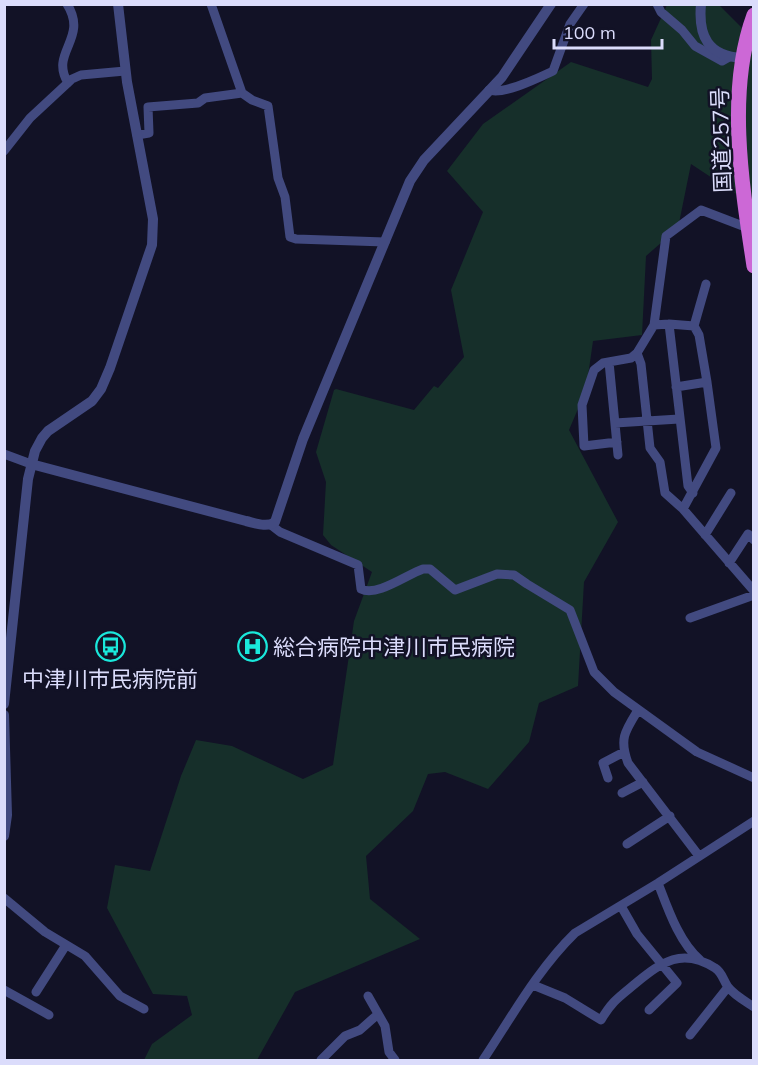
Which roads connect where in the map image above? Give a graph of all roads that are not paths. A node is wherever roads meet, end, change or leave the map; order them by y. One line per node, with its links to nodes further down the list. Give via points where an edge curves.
1 (67, 4): 11 (street, via 74,18 72,40 61,67)
2 (118, 4): 10 (street)
3 (211, 4): 13 (street)
4 (551, 4): 12 (street)
5 (584, 4): 12 (street, via 570,24 553,71 496,93)
6 (657, 4): 9 (street, via 695,46 722,62)
7 (700, 4): 9 (street, via 700,31 706,42)
8 (753, 15): 9 (highway, 国道257号)
9 (741, 59): 16 (highway, 国道257号, via 740,142)
10 (125, 71): 11 (street, via 81,75); 14 (street)
11 (68, 83): 15 (street, via 30,118)
12 (489, 90): 17 (street, via 416,170)
13 (242, 93): 14 (street, via 205,98 198,103 148,107 149,133); 17 (street, via 268,106 290,237)
14 (137, 135): 33 (street, via 153,219 149,256 101,389 92,401 48,431)
15 (4, 151)
16 (748, 228): 18 (highway, 国道257号); 21 (street, via 700,210 666,236)
17 (385, 242): 37 (street, via 303,439)
18 (753, 266)
19 (706, 284): 22 (street)
20 (669, 324): 21 (street); 22 (street); 26 (street)
21 (654, 326): 23 (street)
22 (694, 326): 25 (street)
23 (637, 353): 24 (street); 28 (street)
24 (609, 362): 29 (street); 30 (street, via 594,370 582,405 584,446)
25 (707, 382): 26 (street); 34 (street, via 716,448)
26 (676, 387): 27 (street)
27 (679, 419): 28 (street); 34 (street, via 688,486)
28 (647, 420): 29 (street); 36 (street, via 650,448 660,462 665,492)
29 (615, 423): 30 (street)
30 (617, 442): 32 (street)
31 (4, 454): 33 (street)
32 (618, 455)
33 (31, 464): 37 (street); 43 (street)
34 (693, 493): 36 (street)
35 (731, 493): 38 (street)
36 (683, 509): 38 (street)
37 (272, 525): 44 (street, via 358,565 361,589 366,592 423,569 430,569 455,590 497,574 514,574 570,610 594,672)
38 (705, 535): 40 (street)
39 (753, 540): 40 (street, via 748,534)
40 (729, 563): 41 (street)
41 (753, 593): 42 (street)
42 (690, 618)
43 (4, 704)
44 (638, 710): 46 (street, via 623,738); 48 (street, via 697,752)
45 (4, 715): 53 (street)
46 (624, 752): 47 (street, via 603,763); 49 (street, via 628,764)
47 (608, 778)
48 (753, 778)
49 (643, 782): 50 (street); 51 (street)
50 (622, 793)
51 (670, 816): 54 (street); 55 (street)
52 (753, 821): 55 (street)
53 (4, 836)
54 (627, 844)
55 (699, 856): 56 (street)
56 (658, 883): 58 (street); 60 (street, via 686,943)
57 (4, 898): 59 (street)
58 (621, 906): 61 (street, via 636,934); 62 (street, via 575,933)
59 (66, 945): 65 (street); 68 (street, via 85,956 120,996)
60 (702, 961): 61 (street, via 688,957); 63 (street, via 721,973)
61 (662, 963): 62 (street, via 610,1004 601,1020 565,998); 69 (street, via 677,983)
62 (533, 985): 75 (street)
63 (728, 987): 67 (street); 72 (street)
64 (4, 990): 70 (street)
65 (36, 992)
66 (368, 996): 71 (street)
67 (753, 1007)
68 (144, 1010)
69 (649, 1010)
70 (49, 1015)
71 (377, 1015): 73 (street, via 360,1030 345,1036); 74 (street, via 385,1026)
72 (690, 1035)
73 (321, 1060)
74 (395, 1060)
75 (483, 1060)

